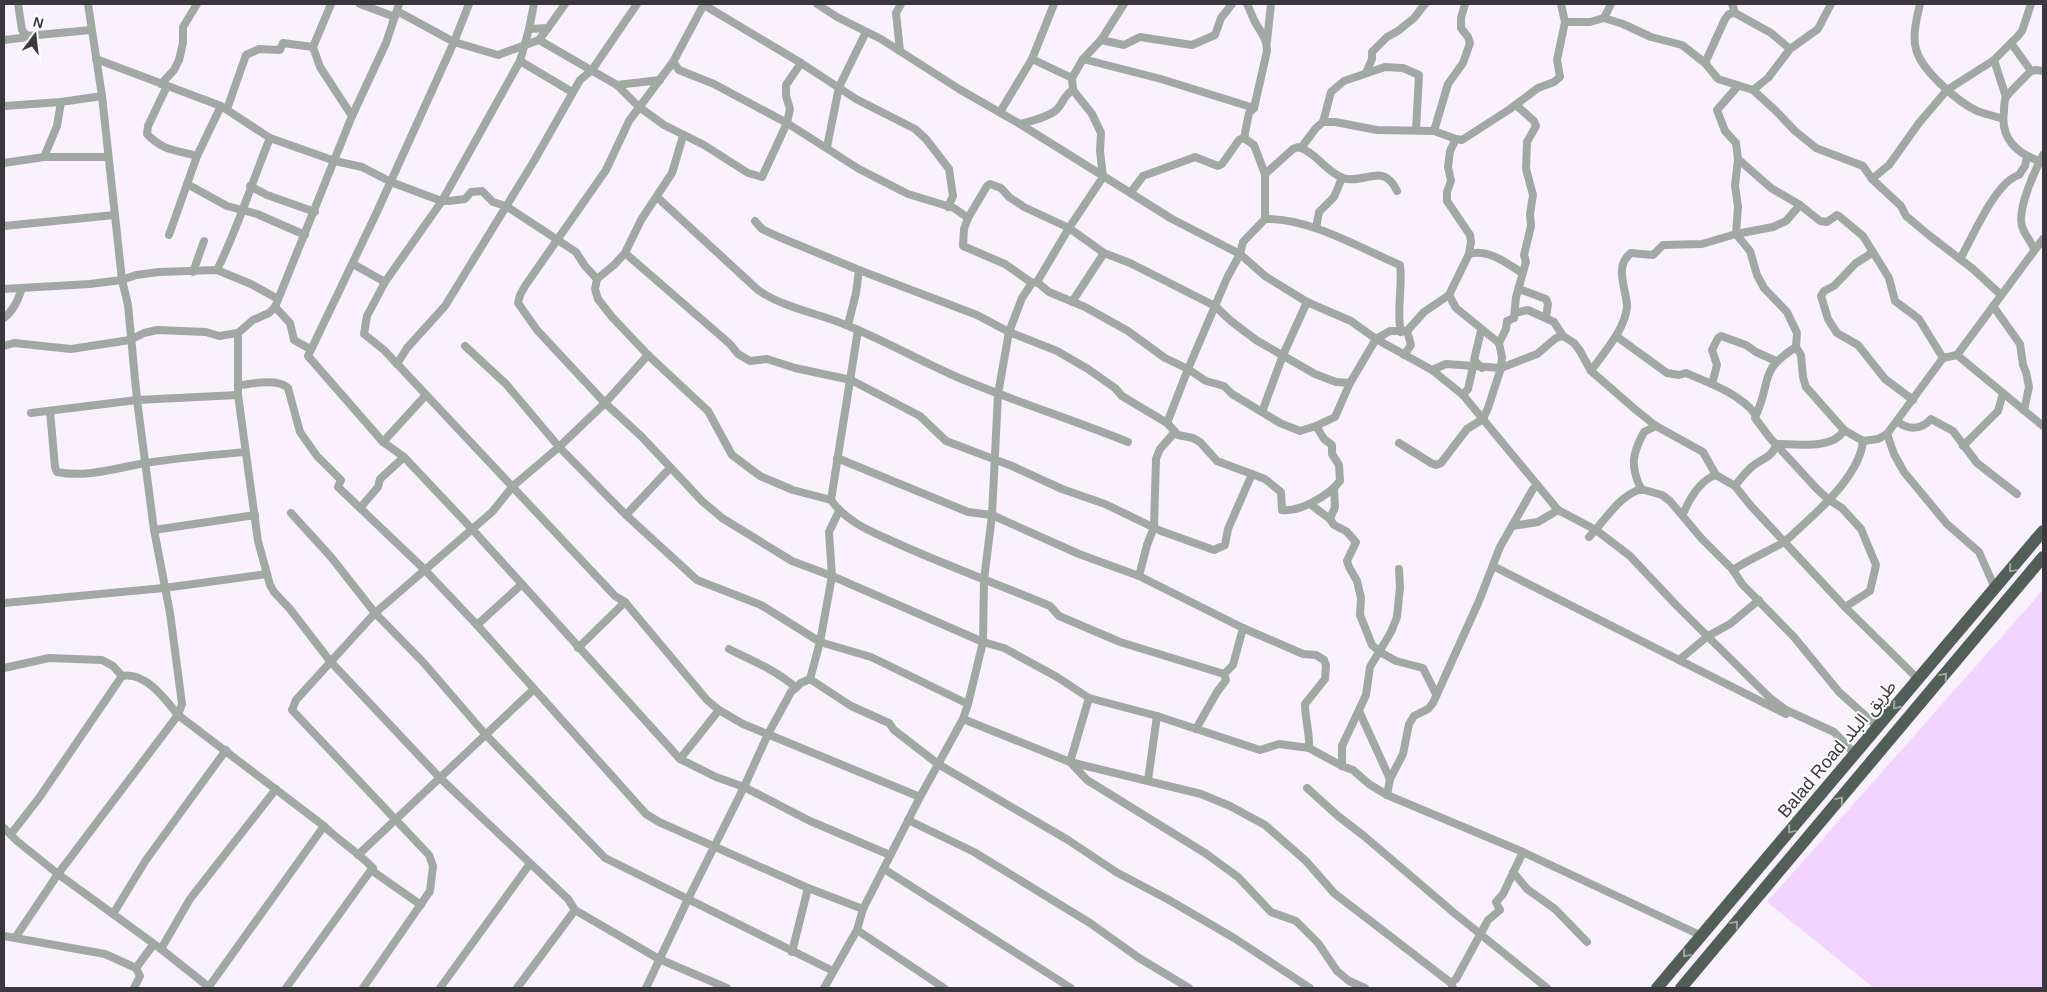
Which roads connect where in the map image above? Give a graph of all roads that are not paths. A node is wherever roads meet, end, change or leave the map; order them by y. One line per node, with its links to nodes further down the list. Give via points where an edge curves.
1 (18, 4): 34 (street, via 22,30)
2 (88, 4): 32 (street)
3 (197, 4): 59 (street, via 183,27 179,60)
4 (332, 4): 42 (street)
5 (360, 4): 26 (street)
6 (469, 4): 38 (street)
7 (534, 4): 31 (street)
8 (565, 4): 30 (street)
9 (637, 4): 53 (street)
10 (704, 4): 50 (street); 51 (street)
11 (817, 4): 33 (street)
12 (901, 4): 44 (street, via 896,13)
13 (1054, 4): 46 (street)
14 (1124, 4): 37 (street)
15 (1232, 4): 37 (street, via 1221,18 1215,34 1192,44 1140,37 1124,45)
16 (1247, 4): 39 (street)
17 (1271, 4): 39 (street)
18 (1425, 4): 56 (street, via 1414,18 1372,52)
19 (1465, 4): 82 (street, via 1461,28 1470,43 1463,63 1448,84)
20 (1562, 4): 29 (street)
21 (1611, 4): 28 (street)
22 (1732, 4): 27 (street)
23 (1831, 4): 43 (street, via 1818,29)
24 (1920, 4): 65 (street, via 1915,49 1921,62)
25 (2031, 4): 40 (street, via 2022,31)
26 (398, 8): 38 (street); 76 (street)
27 (1735, 13): 43 (street); 52 (street, via 1725,19)
28 (1604, 18): 29 (street, via 1590,22); 52 (street, via 1651,37 1682,45)
29 (1565, 22): 70 (street, via 1557,60 1560,77 1538,88)
30 (548, 28): 31 (street); 36 (street)
31 (529, 29): 41 (street)
32 (91, 30): 34 (street); 45 (street)
33 (866, 32): 44 (street); 62 (street)
34 (31, 36): 35 (street)
35 (4, 40)
36 (538, 40): 41 (street); 53 (street)
37 (1101, 40): 47 (street)
38 (454, 42): 41 (street, via 498,55); 102 (street)
39 (1267, 43): 74 (street)
40 (2011, 43): 48 (street); 54 (street)
41 (526, 45): 49 (street)
42 (313, 47): 72 (street, via 284,43 280,50 259,50 246,55); 76 (street, via 320,67)
43 (1790, 49): 64 (street, via 1768,78)
44 (900, 51): 75 (street)
45 (96, 59): 59 (street); 67 (street)
46 (1032, 59): 57 (street); 75 (street)
47 (1083, 59): 57 (street); 74 (street)
48 (1994, 60): 65 (street); 68 (street)
49 (520, 61): 66 (street); 109 (street)
50 (673, 62): 58 (street); 79 (street, via 679,70 714,84)
51 (801, 63): 62 (street); 79 (street, via 786,85 790,109)
52 (1705, 63): 61 (street, via 1718,78)
53 (592, 70): 60 (street); 66 (street)
54 (2031, 71): 55 (street); 68 (street)
55 (2043, 71)
56 (1366, 74): 78 (street, via 1344,81 1331,92); 81 (street, via 1385,67 1403,68 1419,75)
57 (1072, 78): 63 (street)
58 (660, 80): 60 (street); 73 (street)
59 (164, 85): 72 (street); 89 (street, via 147,134 166,149)
60 (617, 85): 73 (street)
61 (1738, 86): 64 (street); 94 (street, via 1717,110 1725,131 1736,143)
62 (840, 87): 87 (street); 112 (street, via 856,99 915,129 926,139 949,169 954,196)
63 (1074, 90): 80 (street, via 1062,99 1056,111); 99 (street, via 1101,133)
64 (1753, 90): 101 (street, via 1816,148 1863,166)
65 (1947, 90): 77 (street, via 1977,111); 101 (street, via 1918,123 1889,165)
66 (572, 92): 111 (street)
67 (102, 96): 69 (street); 91 (street)
68 (2006, 97): 77 (street)
69 (62, 102): 71 (street); 90 (street, via 57,126)
70 (1516, 105): 86 (street, via 1466,139); 139 (street, via 1536,126 1526,148 1526,169 1533,194)
71 (4, 106)
72 (224, 107): 84 (street); 89 (street)
73 (639, 107): 83 (street); 126 (street, via 606,170)
74 (1254, 108): 85 (street, via 1249,113)
75 (1000, 112): 80 (street)
76 (352, 116): 95 (street)
77 (2003, 119): 92 (street, via 2006,136 2012,146)
78 (1323, 122): 81 (street, via 1377,130); 88 (street)
79 (788, 123): 83 (street, via 762,177 748,173 704,145); 87 (street)
80 (1020, 124): 99 (street)
81 (1416, 130): 82 (street)
82 (1434, 131): 86 (street)
83 (683, 136): 108 (street, via 672,173)
84 (270, 138): 95 (street); 104 (street)
85 (1244, 138): 97 (street, via 1254,145); 107 (street, via 1218,166 1195,157 1143,176)
86 (1456, 140): 133 (street, via 1450,152 1448,168 1451,180 1447,201 1470,235)
87 (827, 147): 112 (street, via 859,169 902,191)
88 (1301, 148): 97 (street, via 1293,149); 100 (street)
89 (196, 156): 103 (street)
90 (44, 157): 91 (street); 96 (street)
91 (108, 157): 115 (street)
92 (2027, 157): 93 (street); 98 (street)
93 (2041, 158): 105 (street)
94 (1738, 159): 110 (street, via 1771,188); 122 (street)
95 (335, 161): 102 (street, via 362,168); 114 (street)
96 (4, 163)
97 (1265, 174): 117 (street)
98 (2019, 175): 105 (street); 134 (street, via 2004,184)
99 (1103, 177): 107 (street); 120 (street)
100 (1342, 178): 106 (street, via 1356,180 1368,175 1385,176); 121 (street, via 1334,197 1319,212)
101 (1872, 179): 134 (street, via 1901,206 1906,216)
102 (390, 182): 109 (street); 135 (street)
103 (187, 184): 113 (street, via 210,198); 123 (street)
104 (250, 186): 113 (street); 114 (street)
105 (2028, 188): 128 (street, via 2021,219)
106 (1397, 191)
107 (1131, 192): 132 (street, via 1172,219)
108 (656, 197): 130 (street); 158 (street, via 758,290 782,303)
109 (442, 201): 111 (street, via 465,199 471,192 482,192 493,202); 142 (street)
110 (1800, 205): 122 (street, via 1786,221 1773,227); 131 (street, via 1823,222 1837,215 1842,217 1863,236)
111 (506, 206): 126 (street); 179 (street, via 445,306)
112 (948, 206): 116 (street)
113 (242, 210): 124 (street); 136 (street)
114 (315, 212): 124 (street)
115 (115, 215): 119 (street); 141 (street)
116 (968, 218): 120 (street, via 990,184 1001,188 1024,207); 143 (street, via 963,246 1005,264)
117 (1265, 219): 121 (street); 132 (street, via 1243,242)
118 (755, 222): 137 (street, via 779,237)
119 (4, 226)
120 (1069, 228): 129 (street); 143 (street)
121 (1316, 228): 161 (street, via 1400,265 1398,321)
122 (1736, 234): 165 (street, via 1702,244 1663,245 1653,255 1629,254 1622,272 1626,312); 171 (street, via 1750,251 1764,288 1787,312 1797,333)
123 (169, 235)
124 (305, 235): 149 (street)
125 (2043, 238): 128 (street)
126 (556, 239): 140 (street, via 576,252); 197 (street, via 525,286 518,303 537,330)
127 (204, 241): 138 (street)
128 (2034, 250): 148 (street)
129 (1104, 252): 150 (street); 152 (street)
130 (625, 253): 140 (street); 186 (street, via 738,354 750,361 767,359)
131 (1872, 253): 177 (street, via 1889,278 1895,301 1919,318); 196 (street, via 1824,291 1822,304 1837,332 1858,345 1885,379)
132 (1240, 254): 151 (street, via 1265,276); 152 (street)
133 (1469, 254): 139 (street, via 1478,251 1507,262); 147 (street)
134 (1960, 259): 148 (street)
135 (353, 264): 142 (street); 172 (street)
136 (217, 270): 138 (street); 149 (street)
137 (859, 270): 158 (street); 162 (street, via 978,315)
138 (193, 272): 141 (street, via 159,272)
139 (1522, 273): 146 (street)
140 (597, 279): 173 (street, via 595,289 598,298)
141 (122, 280): 144 (street); 167 (street, via 128,305)
142 (386, 282): 179 (street, via 367,316 364,334)
143 (1034, 283): 150 (street); 162 (street, via 1022,298)
144 (22, 288): 145 (street); 156 (street, via 11,312)
145 (4, 289)
146 (1519, 289): 155 (street); 157 (street, via 1546,299)
147 (1449, 295): 160 (street, via 1456,308); 161 (street)
148 (2002, 296): 153 (street)
149 (278, 299): 154 (street)
150 (1072, 302): 181 (street, via 1128,331 1151,350)
151 (1307, 302): 166 (street, via 1351,321); 176 (street)
152 (1215, 306): 176 (street, via 1256,340); 181 (street)
153 (1993, 306): 175 (street); 198 (street, via 2020,344 2029,387)
154 (275, 307): 163 (street); 172 (street, via 290,323 294,340)
155 (1515, 313): 157 (street, via 1528,310); 168 (street, via 1514,318 1507,321)
156 (4, 318)
157 (1546, 318): 164 (street, via 1554,322)
158 (848, 325): 159 (street)
159 (858, 330): 186 (street); 192 (street)
160 (1481, 330): 168 (street); 182 (street, via 1474,360)
161 (1404, 331): 166 (street, via 1390,331); 174 (street, via 1411,345)
162 (1009, 332): 192 (street); 205 (street, via 1073,360 1122,396)
163 (238, 333): 167 (street, via 219,336 206,332 158,330); 189 (street)
164 (1563, 336): 183 (street, via 1537,354); 185 (street, via 1574,343)
165 (1616, 336): 185 (street); 188 (street, via 1668,373 1686,373)
166 (1376, 339): 174 (street); 187 (street)
167 (130, 340): 169 (street, via 71,348 14,343); 195 (street)
168 (1499, 343): 183 (street)
169 (4, 346)
170 (465, 346): 218 (street, via 506,384)
171 (1796, 347): 178 (street); 209 (street, via 1801,355 1806,386)
172 (310, 349): 213 (street, via 309,358)
173 (648, 355): 197 (street); 233 (street, via 708,411 732,455 752,471 793,490)
174 (1404, 355): 184 (street)
175 (1958, 355): 177 (street); 190 (street)
176 (1283, 356): 187 (street, via 1315,374 1336,382); 200 (street)
177 (1942, 358): 196 (street)
178 (1776, 361): 188 (street, via 1721,336 1712,350 1717,365); 202 (street, via 1769,371 1764,398)
179 (397, 364): 194 (street)
180 (1473, 367): 182 (street); 184 (street, via 1446,364); 193 (street)
181 (1188, 368): 200 (street, via 1206,381 1224,386); 205 (street)
182 (1482, 368): 183 (street)
183 (1501, 368): 203 (street)
184 (1432, 370): 193 (street)
185 (1591, 371): 207 (street)
186 (850, 380): 221 (street); 222 (street, via 920,416 946,441)
187 (1350, 383): 206 (street, via 1335,417)
188 (1712, 384): 202 (street, via 1750,406)
189 (239, 385): 191 (street); 236 (street, via 275,382 288,388 300,432 340,480 338,487)
190 (2003, 393): 198 (street); 217 (street, via 1998,411)
191 (238, 394): 195 (street); 219 (street)
192 (998, 394): 214 (street); 222 (street)
193 (1463, 395): 203 (street)
194 (425, 396): 213 (street); 228 (street)
195 (137, 400): 199 (street); 223 (street)
196 (1914, 400): 204 (street)
197 (605, 403): 218 (street); 224 (street)
198 (2024, 410): 208 (street)
199 (50, 411): 201 (street); 223 (street, via 57,472 112,470)
200 (1262, 412): 206 (street, via 1300,431)
201 (31, 413)
202 (1756, 415): 216 (street, via 1755,418)
203 (1483, 419): 215 (street, via 1467,429 1446,458 1436,465); 227 (street)
204 (1898, 422): 211 (street); 217 (street, via 1912,429 1931,419 1953,431)
205 (1167, 423): 210 (street)
206 (1316, 426): 230 (street, via 1332,445 1332,454 1339,465 1340,481)
207 (1656, 426): 226 (street, via 1702,452); 231 (street, via 1644,432 1633,464 1633,473)
208 (2043, 426)
209 (1844, 430): 212 (street); 216 (street, via 1831,442)
210 (1175, 432): 225 (street, via 1200,442 1217,461); 246 (street, via 1156,459)
211 (1888, 434): 212 (street); 264 (street, via 1904,472 1947,524 1979,552)
212 (1863, 441): 234 (street, via 1862,450 1843,485)
213 (383, 442): 220 (street)
214 (1128, 442)
215 (1399, 443)
216 (1776, 444): 229 (street, via 1771,455 1753,465); 234 (street)
217 (1963, 446): 232 (street, via 1978,463)
218 (559, 447): 228 (street); 242 (street)
219 (245, 452): 223 (street); 241 (street)
220 (404, 457): 236 (street, via 380,479 378,487); 247 (street)
221 (837, 458): 233 (street); 243 (street, via 968,512)
222 (993, 460): 243 (street); 246 (street, via 1106,504)
223 (146, 463): 248 (street)
224 (670, 468): 242 (street); 259 (street, via 722,518 792,561)
225 (1252, 474): 235 (street, via 1265,479 1281,492 1282,510); 246 (street, via 1228,529 1225,545 1214,550)
226 (1716, 475): 229 (street); 240 (street, via 1690,498)
227 (1538, 485): 237 (street); 245 (street)
228 (513, 486): 247 (street, via 492,512); 266 (street, via 615,596)
229 (1735, 486): 252 (street)
230 (1334, 488): 235 (street); 244 (street, via 1335,507)
231 (1641, 488): 240 (street, via 1662,495); 249 (street, via 1623,496)
232 (2017, 494)
233 (831, 500): 238 (street)
234 (1829, 500): 252 (street); 268 (street, via 1842,508 1861,529 1876,565 1870,591)
235 (1310, 504): 244 (street)
236 (360, 508): 255 (street)
237 (1558, 510): 245 (street, via 1538,522); 249 (street)
238 (839, 511): 259 (street, via 829,532); 261 (street, via 854,523)
239 (291, 513): 269 (street)
240 (1683, 514): 257 (street)
241 (255, 515): 248 (street); 258 (street)
242 (626, 515): 273 (street, via 697,580 761,606)
243 (992, 516): 260 (street); 261 (street)
244 (1330, 518): 277 (street, via 1356,542 1347,561 1348,567 1357,581 1360,615 1372,644)
245 (1512, 526): 254 (street)
246 (1154, 527): 260 (street)
247 (472, 529): 255 (street); 262 (street)
248 (154, 530): 263 (street)
249 (1596, 530): 251 (street); 272 (street, via 1630,556)
250 (2043, 531): 264 (highway, Balad Road طريق البلد, one-way to 264)
251 (1589, 537)
252 (1785, 541): 257 (street); 268 (street)
253 (2043, 557): 363 (highway, Balad Road طريق البلد, one-way to 253)
254 (1493, 566): 278 (street); 287 (street, via 1446,678)
255 (424, 569): 269 (street); 270 (street)
256 (1399, 569): 277 (street, via 1397,618)
257 (1733, 570): 265 (street)
258 (267, 574): 263 (street); 279 (street, via 274,592)
259 (832, 576): 273 (street); 274 (street)
260 (1139, 576): 271 (street)
261 (984, 580): 274 (street); 281 (street, via 1050,606 1059,616 1120,642)
262 (522, 584): 270 (street); 275 (street)
263 (164, 588): 267 (street); 292 (street, via 182,695)
264 (1995, 588): 284 (highway, Balad Road طريق البلد)
265 (1759, 600): 272 (street, via 1730,624); 296 (street, via 1839,692)
266 (625, 602): 275 (street); 290 (street)
267 (4, 603)
268 (1845, 607): 284 (street)
269 (375, 613): 279 (street); 298 (street, via 423,662)
270 (477, 625): 286 (street)
271 (1243, 628): 281 (street, via 1233,665); 300 (street, via 1324,660 1324,679 1305,704)
272 (1708, 636): 278 (street); 295 (street, via 1770,698)
273 (820, 642): 283 (street); 289 (street, via 871,657)
274 (983, 642): 288 (street, via 1004,648); 289 (street)
275 (578, 648): 303 (street)
276 (730, 650): 285 (street, via 775,672)
277 (1380, 652): 287 (street, via 1396,661 1423,668); 291 (street, via 1376,653 1370,667 1366,695)
278 (1679, 660): 295 (street, via 1787,715)
279 (330, 661): 307 (street); 315 (street, via 296,700 292,710)
280 (4, 668): 282 (street, via 49,658 102,660)
281 (1224, 674): 297 (street, via 1226,680)
282 (122, 676): 292 (street, via 140,679 159,692); 319 (street)
283 (810, 679): 285 (street); 305 (street, via 851,706 889,723)
284 (1918, 679): 296 (highway, Balad Road طريق البلد, one-way to 296)
285 (796, 688): 299 (street)
286 (533, 690): 298 (street); 320 (street, via 646,814)
287 (1436, 694): 308 (street, via 1431,706 1414,716 1409,724 1403,754)
288 (1089, 698): 293 (street); 304 (street)
289 (968, 704): 294 (street)
290 (719, 710): 299 (street); 303 (street)
291 (1359, 711): 306 (street, via 1342,746); 308 (street)
292 (178, 715): 301 (street); 328 (street)
293 (1157, 716): 297 (street); 309 (street)
294 (963, 718): 304 (street); 305 (street)
295 (1805, 720): 302 (street, via 1834,732)
296 (1878, 727): 302 (highway, Balad Road طريق البلد)
297 (1196, 729): 300 (street, via 1260,750 1279,744)
298 (485, 734): 307 (street); 330 (street, via 605,858)
299 (768, 734): 310 (street); 314 (street)
300 (1309, 748): 306 (street)
301 (226, 750): 312 (street); 334 (street, via 146,860)
302 (1855, 754): 338 (highway, Balad Road طريق البلد, one-way to 338)
303 (680, 759): 310 (street)
304 (1070, 762): 309 (street); 360 (street, via 1087,780 1238,877 1270,912 1296,922 1318,943 1337,971)
305 (938, 764): 314 (street); 359 (street, via 1116,872 1234,938)
306 (1342, 766): 313 (street)
307 (440, 778): 315 (street); 324 (street)
308 (1390, 779): 313 (street)
309 (1148, 780): 346 (street, via 1202,794 1265,825 1334,893)
310 (744, 787): 320 (street); 322 (street, via 810,821)
311 (1307, 788): 336 (street)
312 (276, 789): 317 (street); 341 (street, via 190,899)
313 (1387, 794): 321 (street)
314 (920, 797): 316 (street)
315 (394, 820): 323 (street); 331 (street, via 429,855 433,866 430,891)
316 (908, 820): 322 (street); 358 (street, via 974,852)
317 (324, 826): 323 (street); 349 (street)
318 (4, 828): 319 (street)
319 (11, 834): 328 (street)
320 (715, 846): 329 (street); 330 (street)
321 (1523, 852): 327 (street); 338 (street)
322 (890, 855): 325 (street)
323 (358, 856): 326 (street, via 368,863)
324 (529, 865): 333 (street, via 568,899); 352 (street)
325 (884, 869): 332 (street); 357 (street)
326 (371, 870): 331 (street); 350 (street)
327 (1514, 872): 336 (street, via 1496,902 1500,910 1488,920); 340 (street, via 1527,889 1555,909)
328 (58, 874): 334 (street); 339 (street)
329 (808, 888): 332 (street); 342 (street)
330 (688, 898): 342 (street); 343 (street)
331 (421, 905): 351 (street)
332 (863, 909): 335 (street)
333 (575, 910): 343 (street); 353 (street)
334 (113, 914): 341 (street)
335 (857, 930): 345 (street); 356 (street)
336 (1481, 934): 346 (street); 361 (street)
337 (4, 936): 339 (street)
338 (1702, 936): 362 (highway, Balad Road طريق البلد, one-way to 362)
339 (15, 938): 344 (street, via 105,954)
340 (1587, 942)
341 (157, 947): 344 (street); 349 (street)
342 (792, 952): 345 (street)
343 (660, 958): 354 (street); 355 (street)
344 (136, 968): 348 (street, via 140,976)
345 (833, 971): 347 (street)
346 (1452, 986)
347 (827, 987)
348 (134, 988)
349 (209, 988)
350 (286, 988)
351 (363, 988)
352 (440, 988)
353 (517, 988)
354 (646, 988)
355 (726, 988)
356 (944, 988)
357 (1071, 988)
358 (1189, 988)
359 (1310, 988)
360 (1365, 988)
361 (1547, 988)
362 (1657, 988)
363 (1681, 988)

